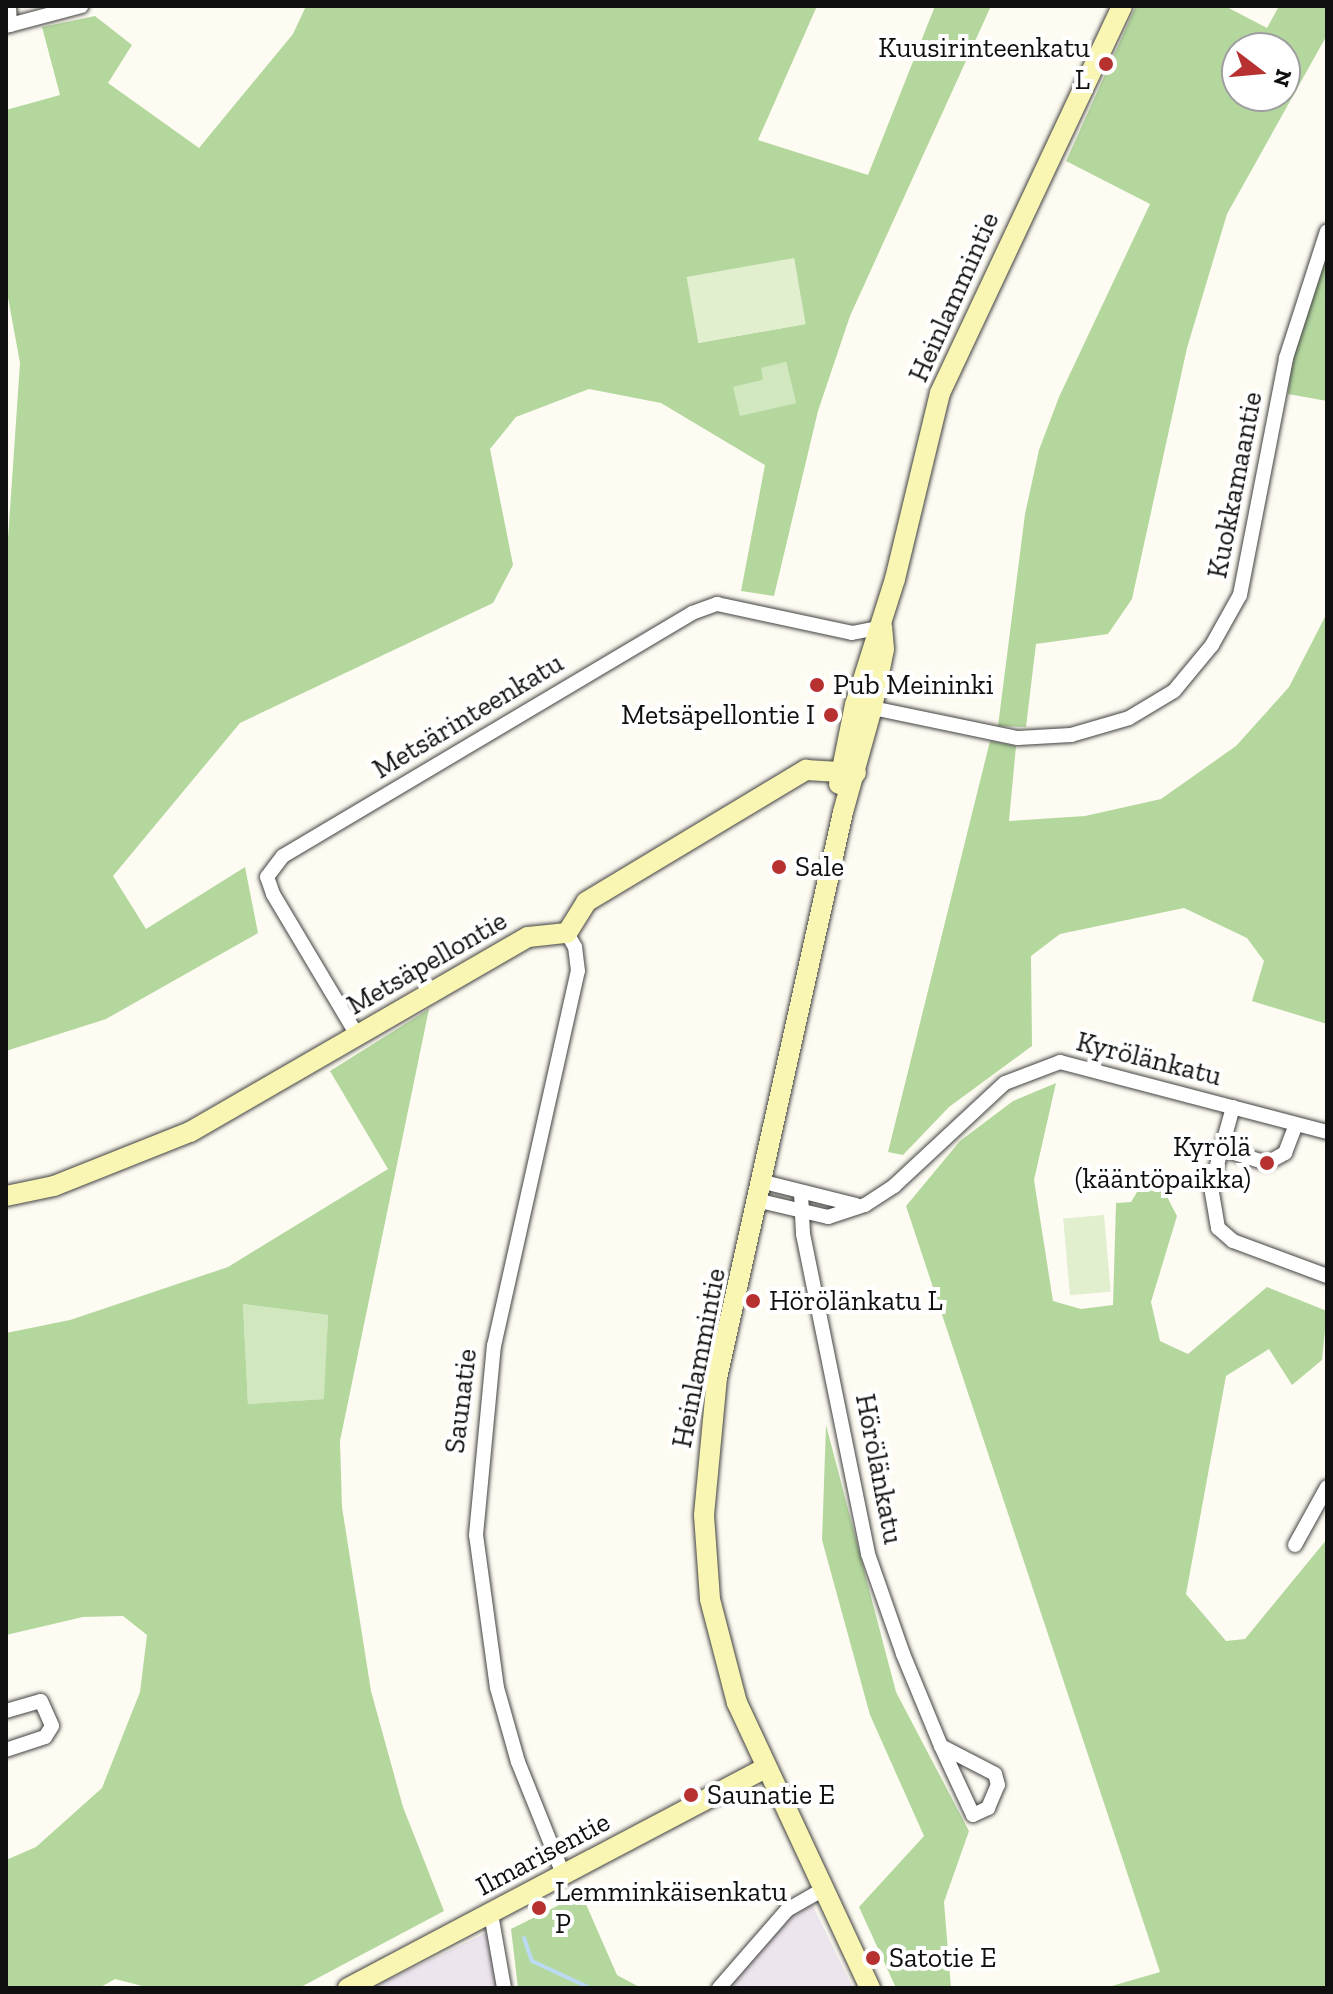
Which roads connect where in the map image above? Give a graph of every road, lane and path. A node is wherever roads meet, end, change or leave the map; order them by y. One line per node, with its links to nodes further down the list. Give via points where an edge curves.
1 (9, 6): 4 (street)
2 (81, 6): 4 (street)
3 (1122, 6): 6 (street, Heinlammintie, via 940,393)
4 (8, 25)
5 (1327, 231): 7 (street, Kuokkamaantie, via 1286,358 1240,595 1212,645 1174,691 1129,718 1071,735 1018,738)
6 (882, 627): 7 (street, Heinlammintie, via 870,649); 10 (street, Metsärinteenkatu, via 852,633 717,604 692,613 283,856 267,877 273,894)
7 (863, 706): 8 (street, Heinlammintie)
8 (848, 772): 9 (street, via 806,770 586,902); 15 (street, Heinlammintie)
9 (567, 933): 10 (street, Metsäpellontie, via 528,937); 27 (street, Saunatie, via 578,971 494,1346 476,1535 497,1688 518,1762)
10 (357, 1035): 17 (street, Metsäpellontie, via 190,1132 54,1186)
11 (1233, 1107): 12 (street, Kyrölänkatu); 14 (street); 18 (street, Kyrölänkatu, via 1085,1065 1045,1065 1005,1083 894,1186)
12 (1296, 1125): 13 (street, Kyrölänkatu); 14 (street, via 1285,1153 1267,1163)
13 (1327, 1132)
14 (1221, 1149): 20 (street, via 1211,1187 1218,1228 1233,1241)
15 (762, 1192): 16 (street); 19 (street, Kyrölänkatu); 26 (street, Heinlammintie, via 717,1378 704,1515 717,1636)
16 (801, 1193): 18 (street); 19 (street, Hörölänkatu)
17 (6, 1196)
18 (861, 1206): 19 (street, Kyrölänkatu, via 828,1217)
19 (799, 1210): 24 (street, Hörölänkatu, via 868,1554)
20 (1327, 1276)
21 (1327, 1487): 22 (street)
22 (1295, 1545)
23 (6, 1711): 25 (street, via 41,1701 52,1726 45,1737)
24 (941, 1746): 24 (street, Hörölänkatu, via 973,1815 988,1808 998,1785 995,1774)
25 (6, 1750)
26 (764, 1769): 27 (street, Ilmarisentie); 28 (street, Heinlammintie)
27 (563, 1874): 29 (street, Ilmarisentie)
28 (822, 1890): 32 (street, via 787,1910); 33 (street, Heinlammintie)
29 (491, 1914): 30 (street, Ilmarisentie); 31 (street)
30 (348, 1988)
31 (504, 1988)
32 (719, 1988)
33 (870, 1988)

